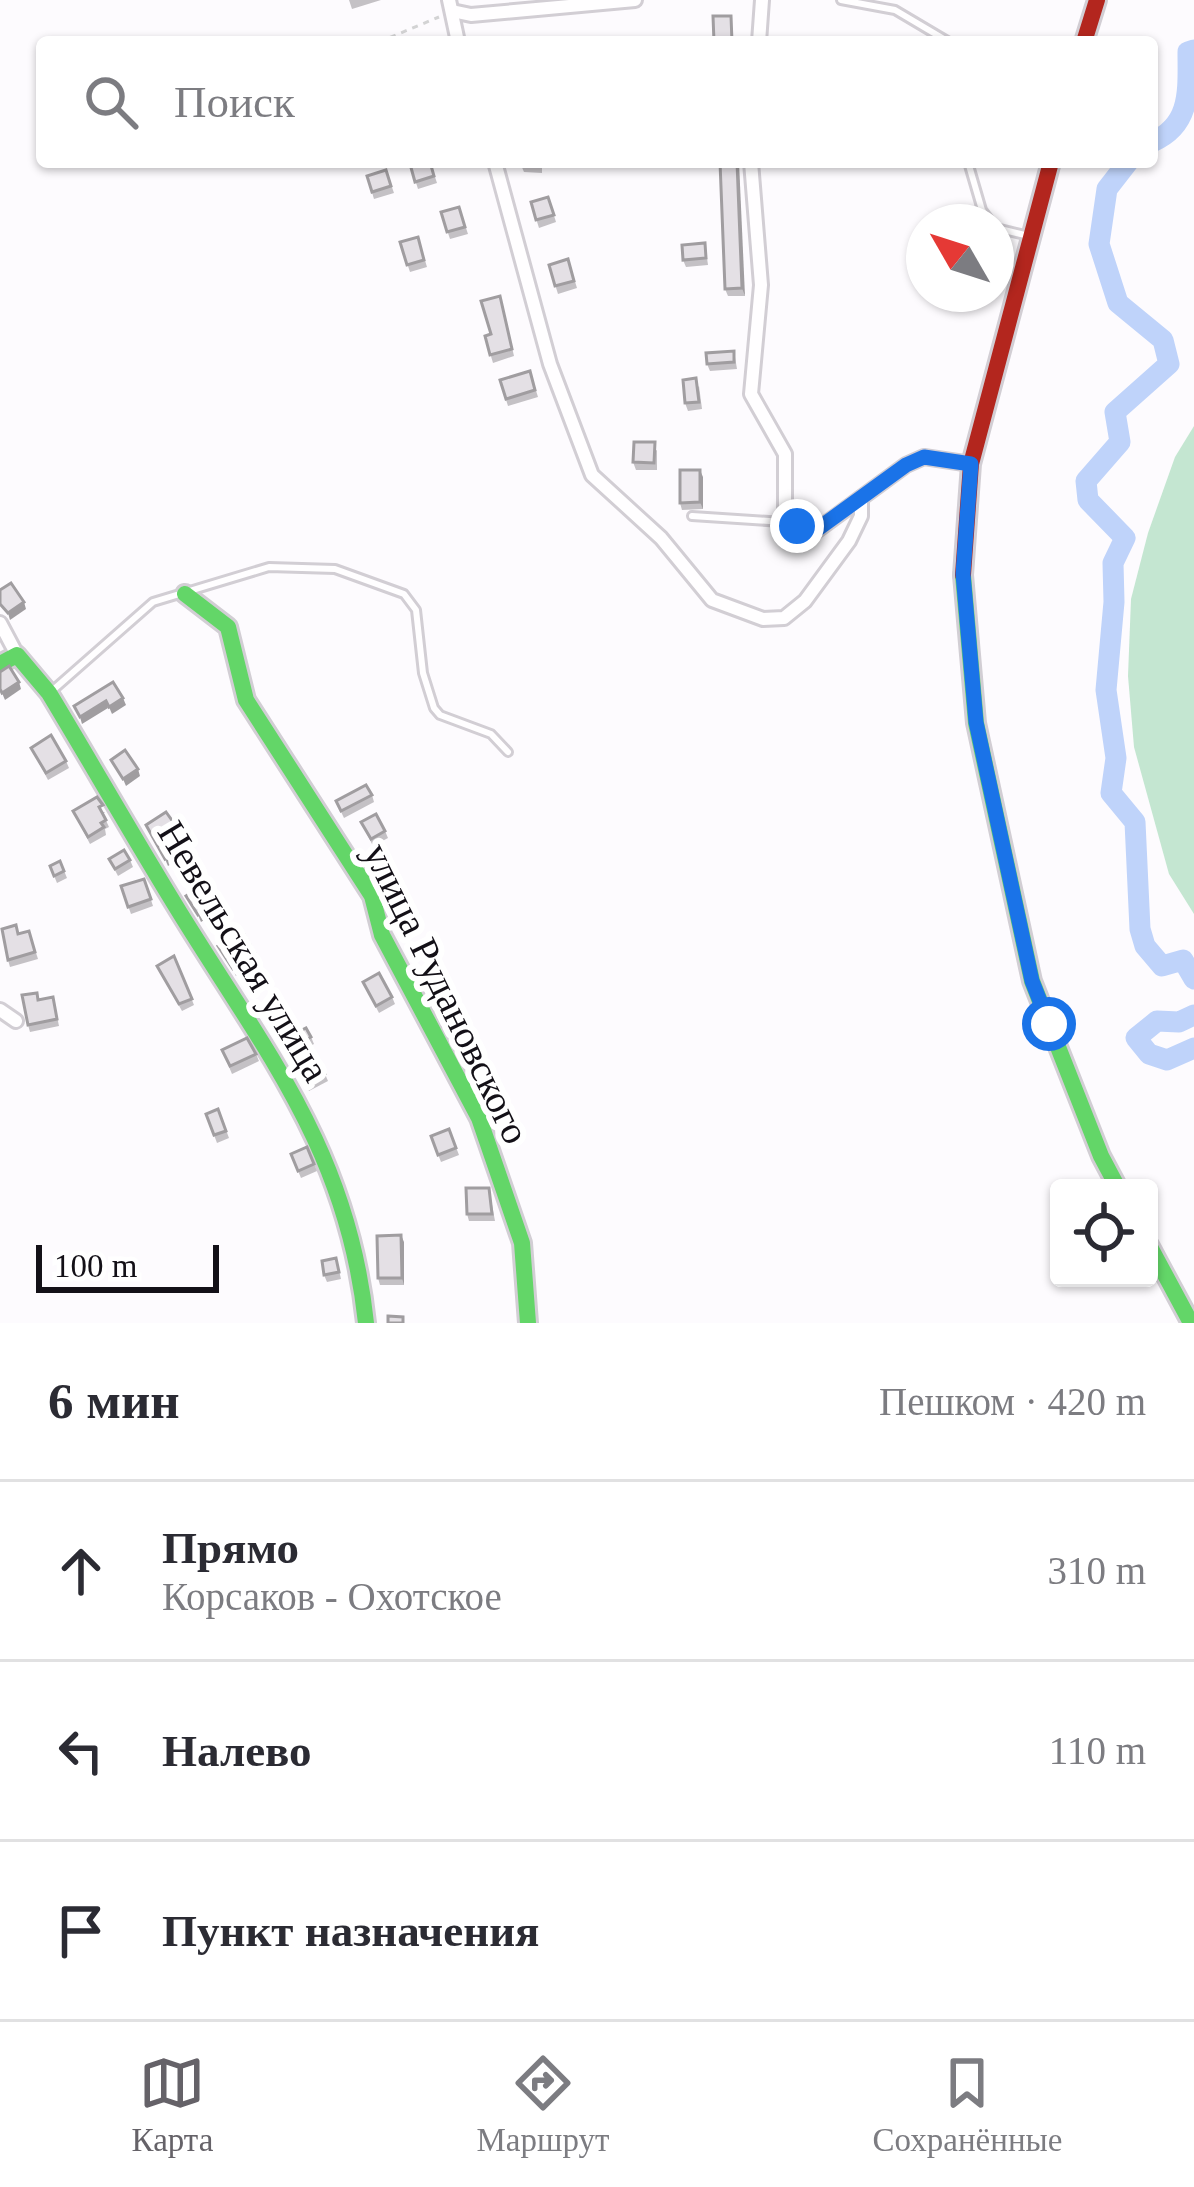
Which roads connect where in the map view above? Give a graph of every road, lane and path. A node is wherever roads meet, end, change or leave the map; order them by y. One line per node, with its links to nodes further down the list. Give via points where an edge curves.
1 (635, 0): 5 (street, via 471,15)
2 (762, 0): 8 (street)
3 (841, 0): 9 (lane, via 895,10)
4 (1097, 0): 10 (street)
5 (451, 6): 6 (path); 7 (street)
6 (391, 36)
7 (457, 36)
8 (759, 36)
9 (939, 36)
10 (1086, 36)
11 (497, 168): 19 (street, via 560,395 592,475 661,538 712,600 763,619 784,618 849,541)
12 (751, 168): 21 (street, via 761,285 751,394 785,454)
13 (970, 168): 15 (lane)
14 (1050, 168): 17 (street)
15 (980, 204)
16 (1014, 231): 17 (lane)
17 (1033, 237): 18 (street)
18 (971, 464): 19 (street, via 924,457); 29 (street, via 963,574 976,722 1032,981)
19 (861, 498): 21 (street, via 815,531)
20 (692, 515): 21 (lane)
21 (784, 517)
22 (185, 594): 25 (lane, via 153,602); 26 (lane, via 269,567 334,569 404,594 416,610 434,708 491,734); 32 (street, улица Рудановского, via 228,626 246,700 372,896 382,935 479,1118 522,1243)
23 (0, 623): 24 (street)
24 (9, 659): 25 (street, Невельская улица)
25 (49, 693): 31 (street, Невельская улица, via 323,1149 354,1234)
26 (508, 752)
27 (0, 1010): 28 (street)
28 (16, 1021)
29 (1113, 1179)
30 (1158, 1261): 33 (street)
31 (366, 1323)
32 (528, 1323)
33 (1191, 1323)

